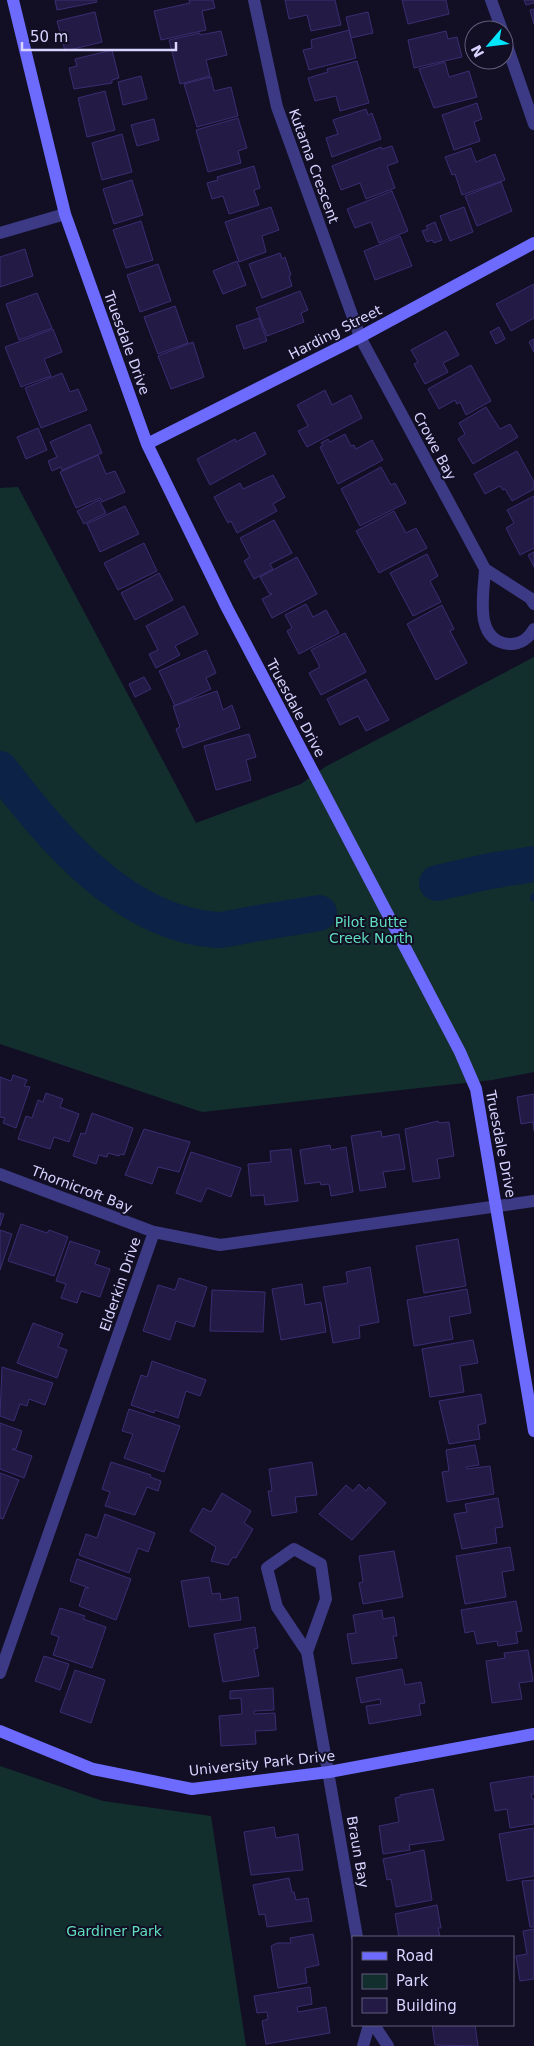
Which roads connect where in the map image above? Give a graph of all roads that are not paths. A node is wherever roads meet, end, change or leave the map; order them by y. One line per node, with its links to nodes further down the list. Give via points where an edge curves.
1 (13, 0): 7 (street, Truesdale Drive)
2 (254, 0): 10 (street, Kutarna Crescent, via 277,107)
3 (491, 0): 4 (street)
4 (498, 20)
5 (514, 66): 6 (street)
6 (534, 124)
7 (65, 214): 8 (street); 11 (street, Truesdale Drive)
8 (0, 233)
9 (534, 243): 10 (street, Harding Street)
10 (360, 337): 11 (street, Harding Street); 12 (street, Crowe Bay)
11 (147, 444): 17 (street, Truesdale Drive, via 227,608 460,1052 476,1089)
12 (485, 569): 13 (street, Crowe Bay, via 530,598); 14 (street, via 483,623 487,632 493,639 512,644 528,637)
13 (534, 604)
14 (534, 629)
15 (0, 1174): 18 (street, Thornicroft Bay)
16 (534, 1201): 17 (street, Elderkin Drive)
17 (497, 1207): 18 (street, Elderkin Drive, via 220,1245); 19 (street, Truesdale Drive)
18 (154, 1232): 21 (street, Elderkin Drive)
19 (534, 1431)
20 (307, 1652): 20 (street, via 326,1599 321,1564 294,1549 267,1568 277,1607); 24 (street, Braun Bay)
21 (0, 1673)
22 (0, 1731): 24 (street, University Park Drive, via 93,1769 192,1789)
23 (534, 1734): 24 (street, University Park Drive)
24 (329, 1772): 25 (street, Braun Bay)
25 (357, 1936)
26 (369, 2026): 28 (street)
27 (375, 2026): 29 (street)
28 (364, 2046)
29 (388, 2046)

